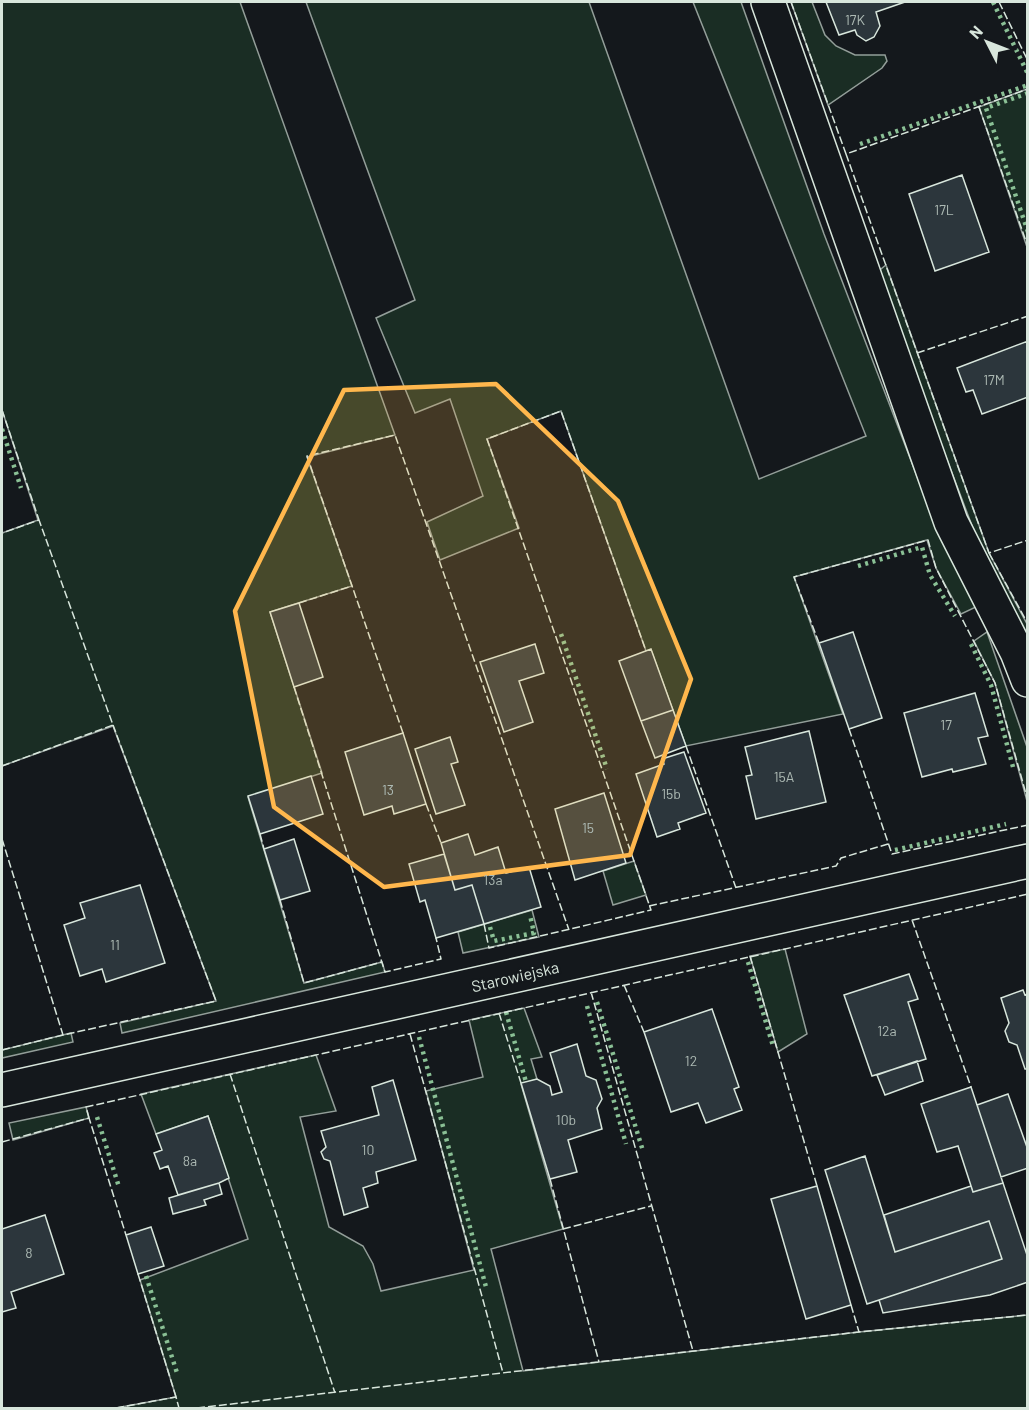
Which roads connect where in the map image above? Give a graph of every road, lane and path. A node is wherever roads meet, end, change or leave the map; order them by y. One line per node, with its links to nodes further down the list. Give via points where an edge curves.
1 (768, 2): 2 (street, via 951,522)
2 (1028, 680)
3 (1028, 861): 4 (street, Starowiejska)
4 (2, 1090)

